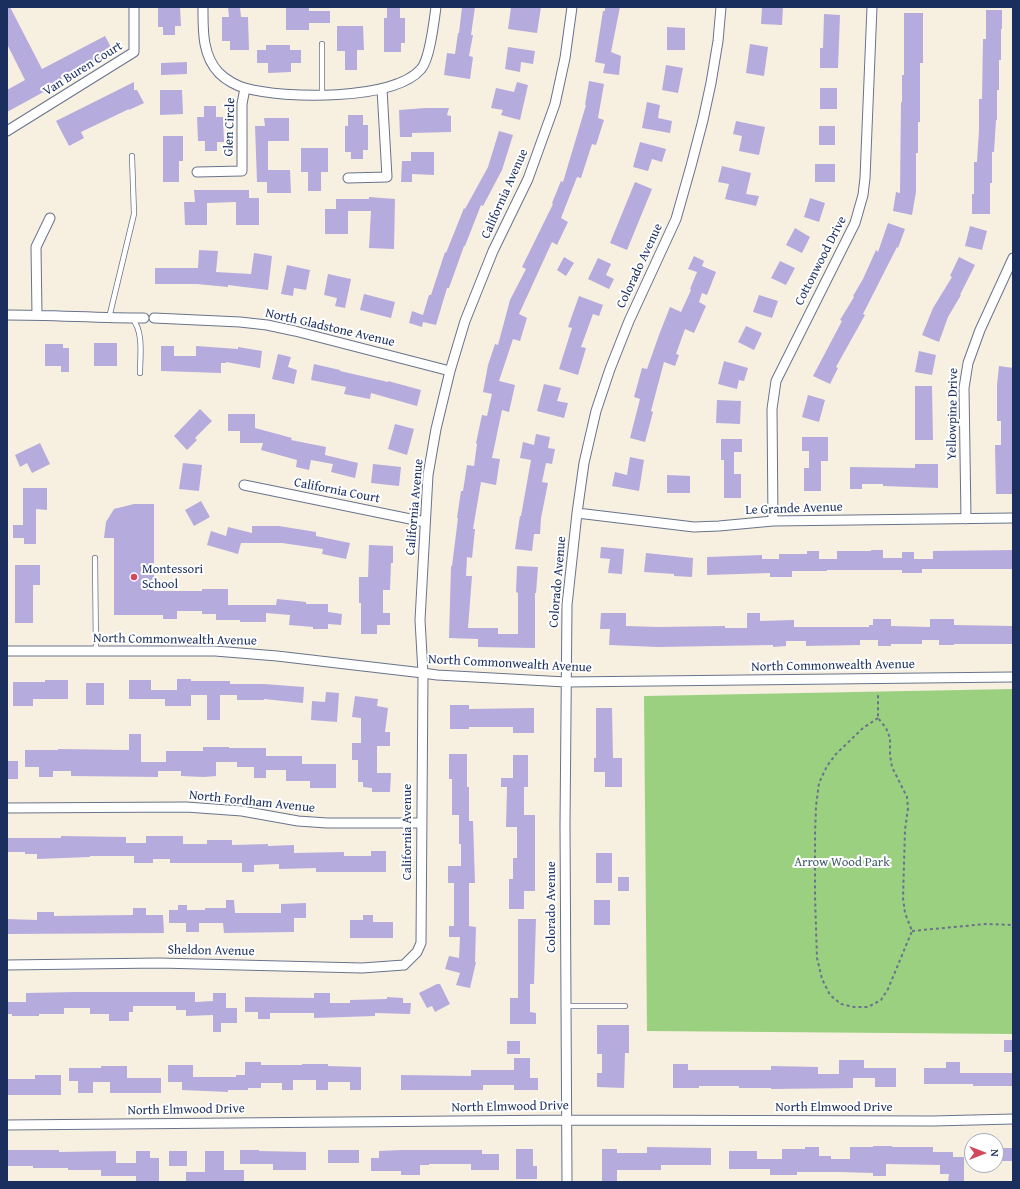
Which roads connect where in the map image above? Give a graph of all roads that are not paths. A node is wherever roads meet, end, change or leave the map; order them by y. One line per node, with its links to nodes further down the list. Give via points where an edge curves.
1 (134, 7): 11 (street, Van Buren Court, via 134,52)
2 (202, 7): 8 (street, via 203,40 209,57 219,73)
3 (436, 7): 9 (street, via 433,32 423,67 415,75)
4 (572, 7): 23 (street, California Avenue, via 555,104 528,179 465,321)
5 (721, 7): 26 (street, Colorado Avenue, via 718,41 703,120 676,219 629,321 596,411 584,463)
6 (872, 7): 29 (street, Cottonwood Drive, via 863,195 855,223 776,381 772,409)
7 (322, 44): 10 (lane)
8 (244, 88): 10 (street, via 281,94); 13 (street, Glen Circle, via 242,171)
9 (382, 89): 10 (street, via 342,95); 14 (street, via 387,177)
10 (322, 94)
11 (7, 131)
12 (132, 156): 19 (lane, via 134,214)
13 (198, 172)
14 (348, 178)
15 (50, 218): 18 (street, via 36,246)
16 (1013, 258): 28 (street, Yellowpine Drive, via 968,363 964,388)
17 (7, 315): 18 (street)
18 (37, 315): 19 (street)
19 (109, 318): 20 (street)
20 (132, 318): 21 (street); 24 (lane, via 140,331)
21 (144, 318)
22 (154, 318): 23 (street, North Gladstone Avenue, via 240,322 295,330)
23 (450, 371): 30 (street, California Avenue, via 428,475)
24 (140, 373)
25 (244, 485): 30 (street, California Court)
26 (577, 513): 29 (street, Le Grande Avenue, via 694,527); 36 (street, Colorado Avenue, via 567,605)
27 (1013, 518): 28 (street, Le Grande Avenue)
28 (966, 519): 29 (street, Le Grande Avenue)
29 (773, 521)
30 (425, 522): 34 (street, California Avenue, via 420,620)
31 (95, 558): 33 (lane)
32 (7, 651): 33 (street, North Commonwealth Avenue)
33 (96, 651): 34 (street, North Commonwealth Avenue, via 215,651)
34 (423, 673): 36 (street, North Commonwealth Avenue); 38 (street, California Avenue)
35 (1013, 677): 36 (street, North Commonwealth Avenue)
36 (566, 682): 41 (street, Colorado Avenue)
37 (7, 808): 38 (street, North Fordham Avenue, via 186,807 327,823)
38 (422, 822): 39 (street, California Avenue, via 421,943 418,952)
39 (411, 958): 40 (street, Sheldon Avenue, via 404,965 362,968 160,963)
40 (7, 965)
41 (566, 1006): 42 (lane); 44 (street, Colorado Avenue)
42 (625, 1006)
43 (1013, 1119): 44 (street, North Elmwood Drive)
44 (568, 1120): 45 (street, North Elmwood Drive); 46 (street, Colorado Avenue)
45 (7, 1125)
46 (567, 1182)

